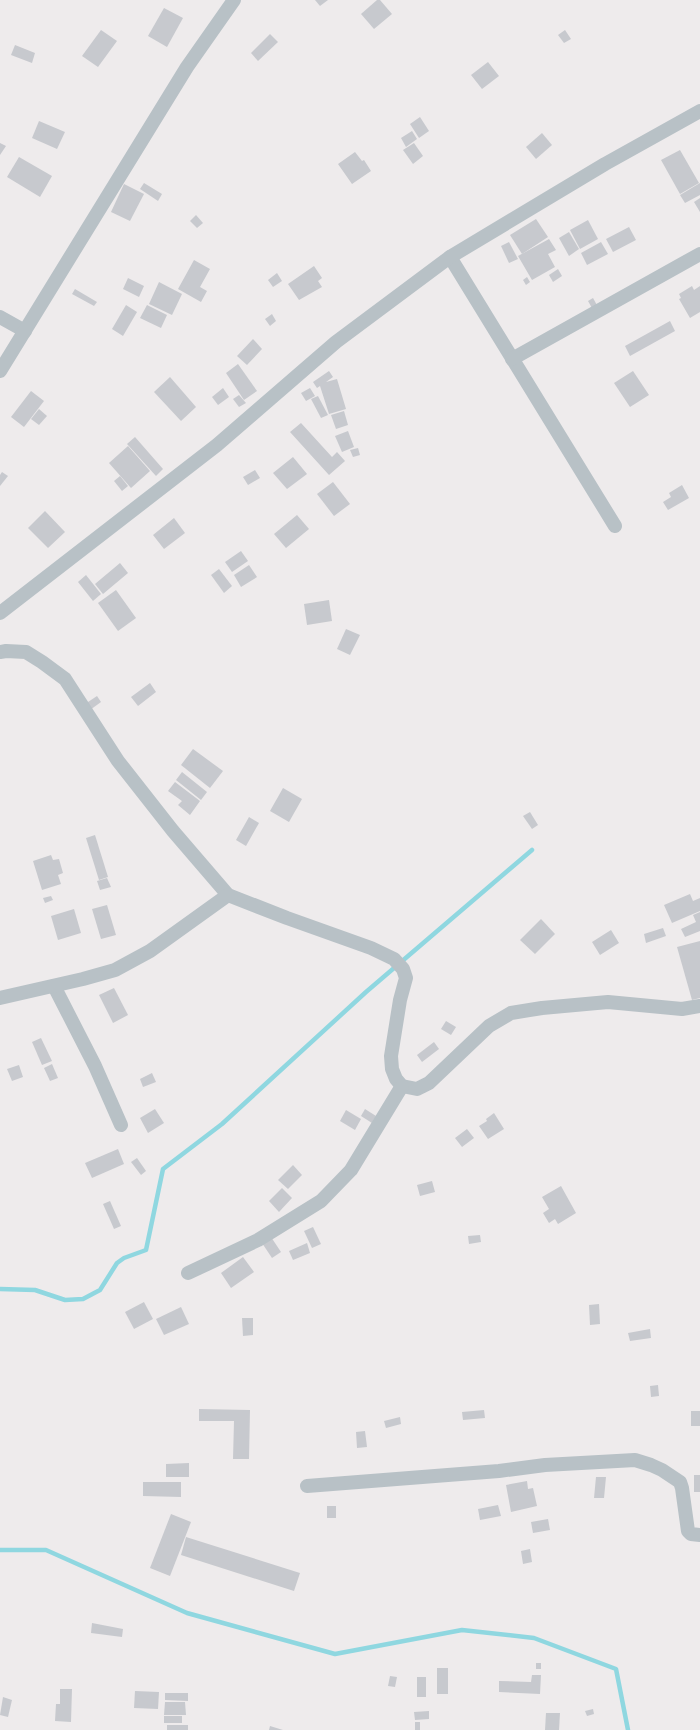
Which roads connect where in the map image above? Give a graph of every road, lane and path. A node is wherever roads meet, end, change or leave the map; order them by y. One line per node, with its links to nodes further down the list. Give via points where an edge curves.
1 (234, 0): 6 (street, via 187,67)
2 (700, 111): 4 (street, via 605,164)
3 (700, 254): 7 (street)
4 (450, 257): 7 (street); 10 (street, via 336,342 217,445)
5 (0, 317): 6 (street)
6 (25, 331): 8 (street)
7 (512, 359): 9 (street)
8 (0, 371)
9 (614, 526)
10 (0, 613)
11 (0, 652): 12 (street, via 26,652 65,679 118,761 173,831)
12 (228, 894): 13 (street, via 150,951 114,970); 16 (street, via 394,959 403,969 406,978 391,1056 392,1069)
13 (54, 986): 14 (street); 17 (street, via 96,1066)
14 (0, 998)
15 (700, 1006): 16 (street, via 682,1009 608,1002 511,1013 489,1026 429,1083 417,1089)
16 (402, 1086): 18 (street, via 351,1170 321,1201 258,1240)
17 (121, 1125)
18 (188, 1274)
19 (307, 1486): 20 (street, via 545,1465 635,1460 651,1464 680,1482 688,1531)
20 (700, 1535)

